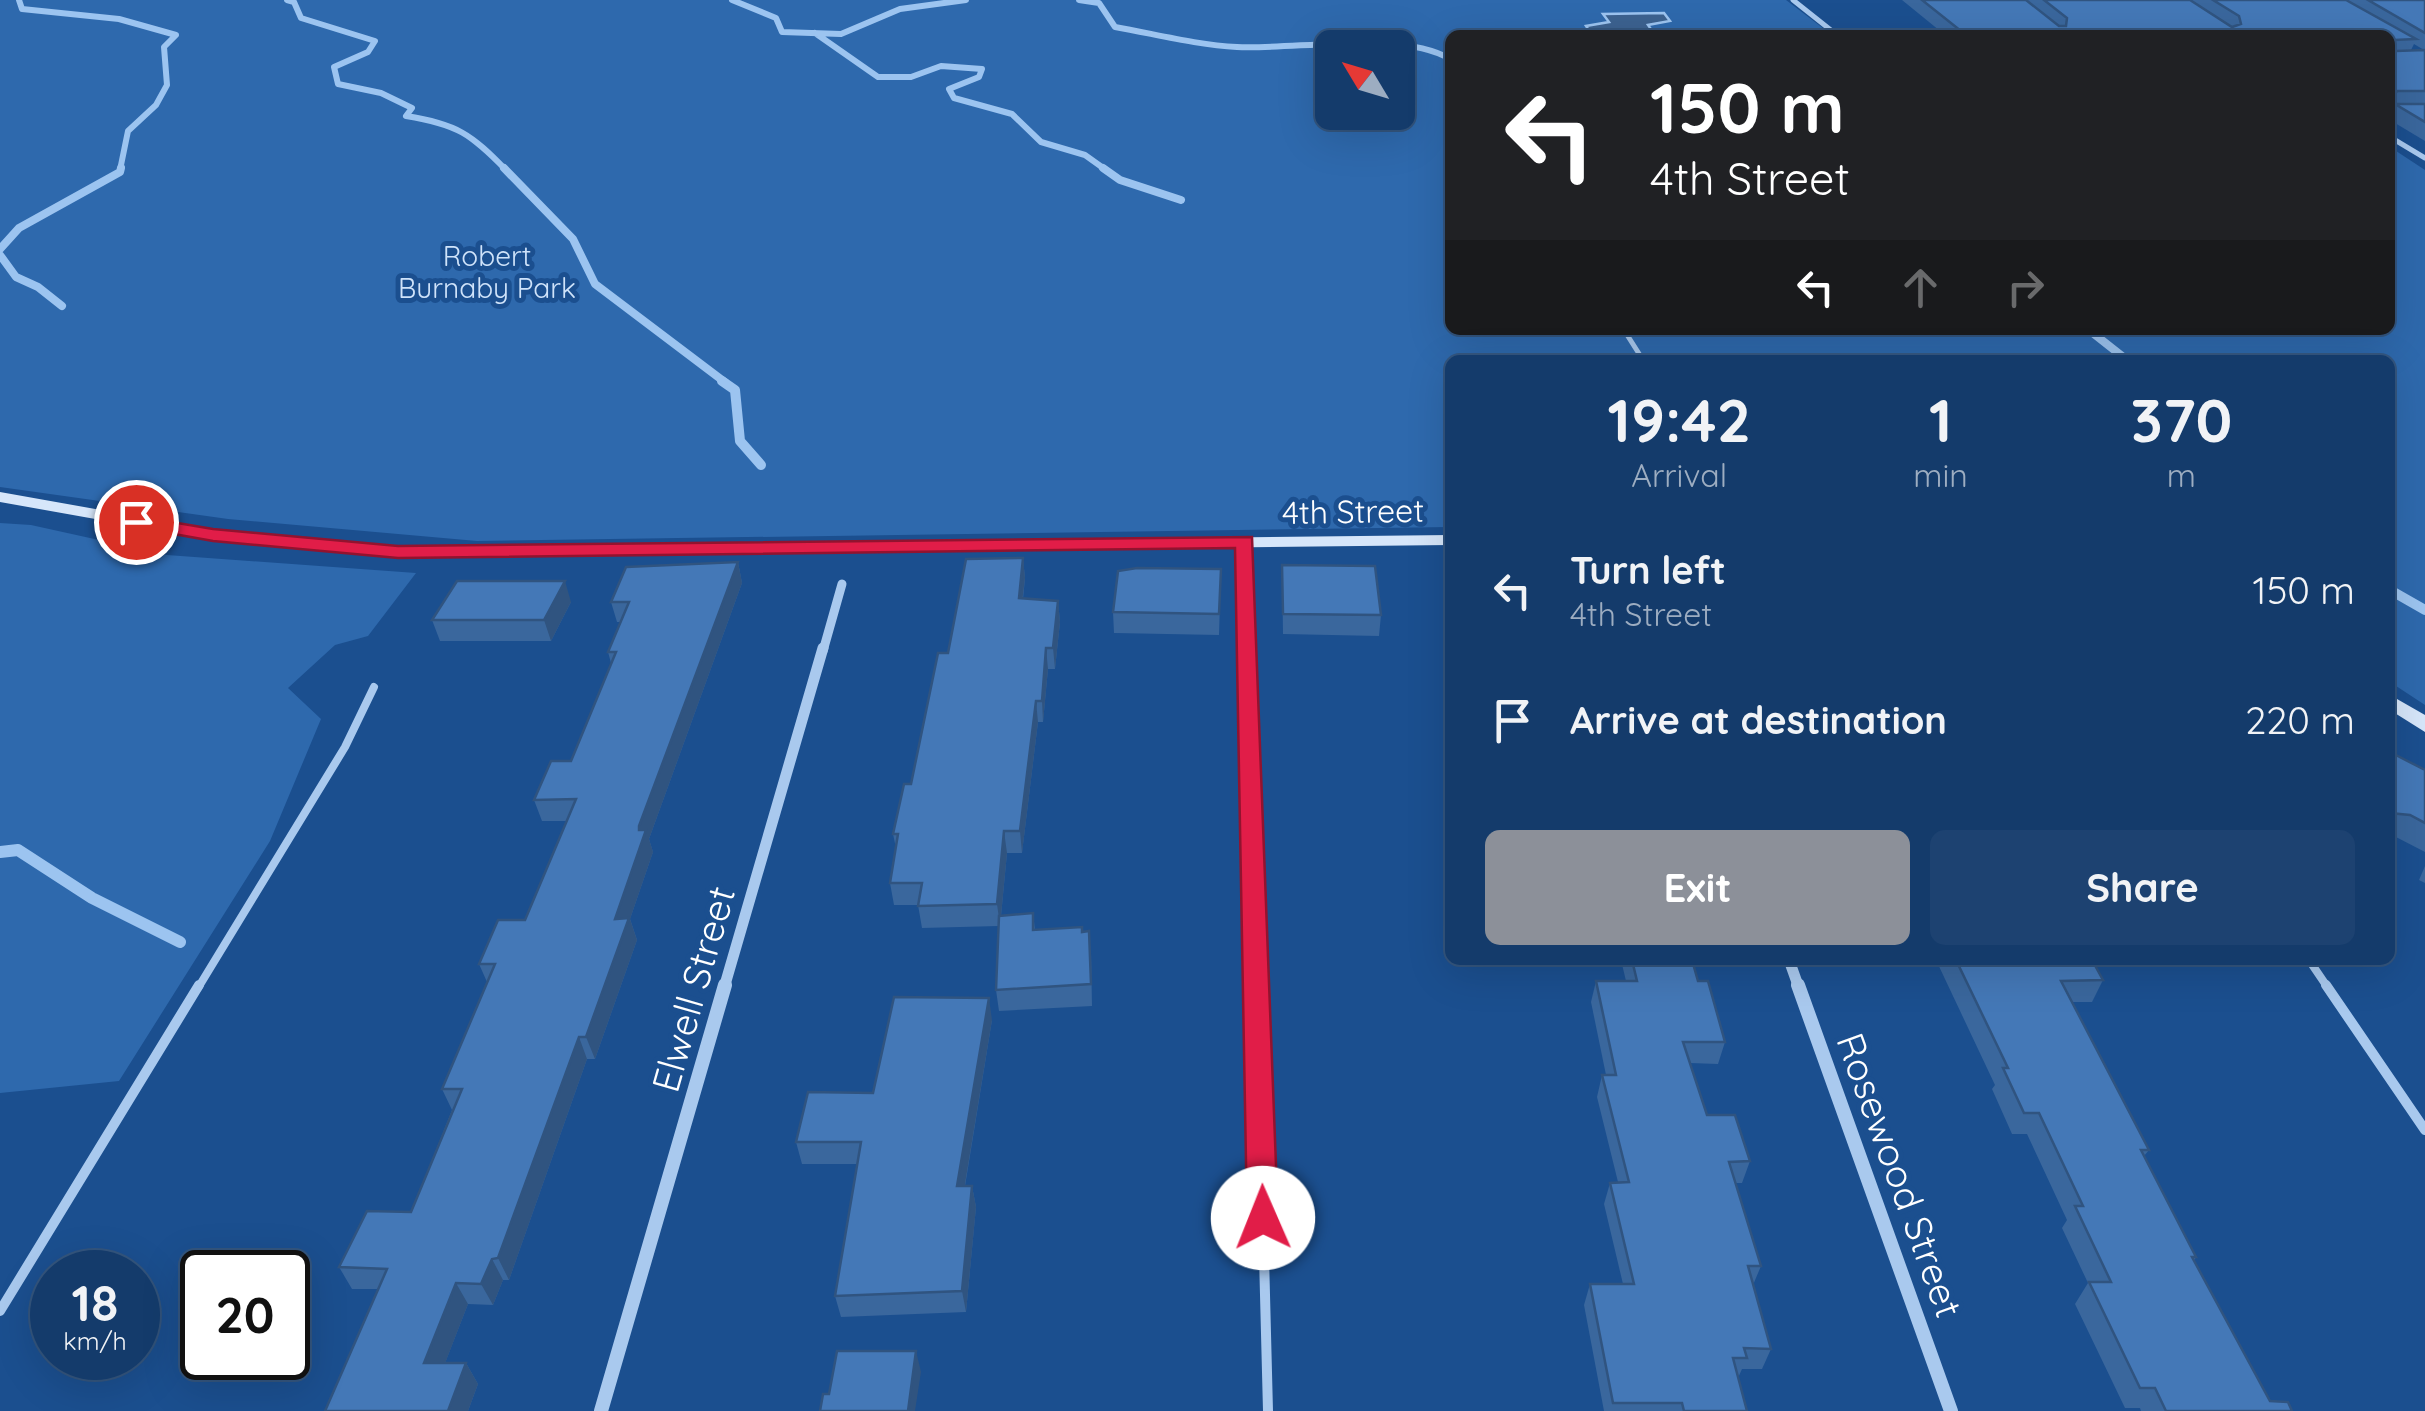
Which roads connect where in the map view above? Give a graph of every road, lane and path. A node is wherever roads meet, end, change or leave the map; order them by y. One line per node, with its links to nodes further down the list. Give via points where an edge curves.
1 (1793, 0): 2 (street)
2 (1831, 30)
3 (2395, 139): 4 (street)
4 (2425, 158)
5 (0, 497): 7 (street, 4th Street, via 213,535 398,552)
6 (1445, 540): 7 (street, 4th Street)
7 (1245, 542): 17 (lane)
8 (842, 584): 16 (street, Elwell Street)
9 (374, 687): 15 (lane)
10 (2395, 704): 11 (street)
11 (2425, 725)
12 (1791, 965): 18 (street, Rosewood Street)
13 (2313, 965): 14 (lane)
14 (2425, 1130)
15 (0, 1311)
16 (601, 1411)
17 (1268, 1411)
18 (1950, 1411)

